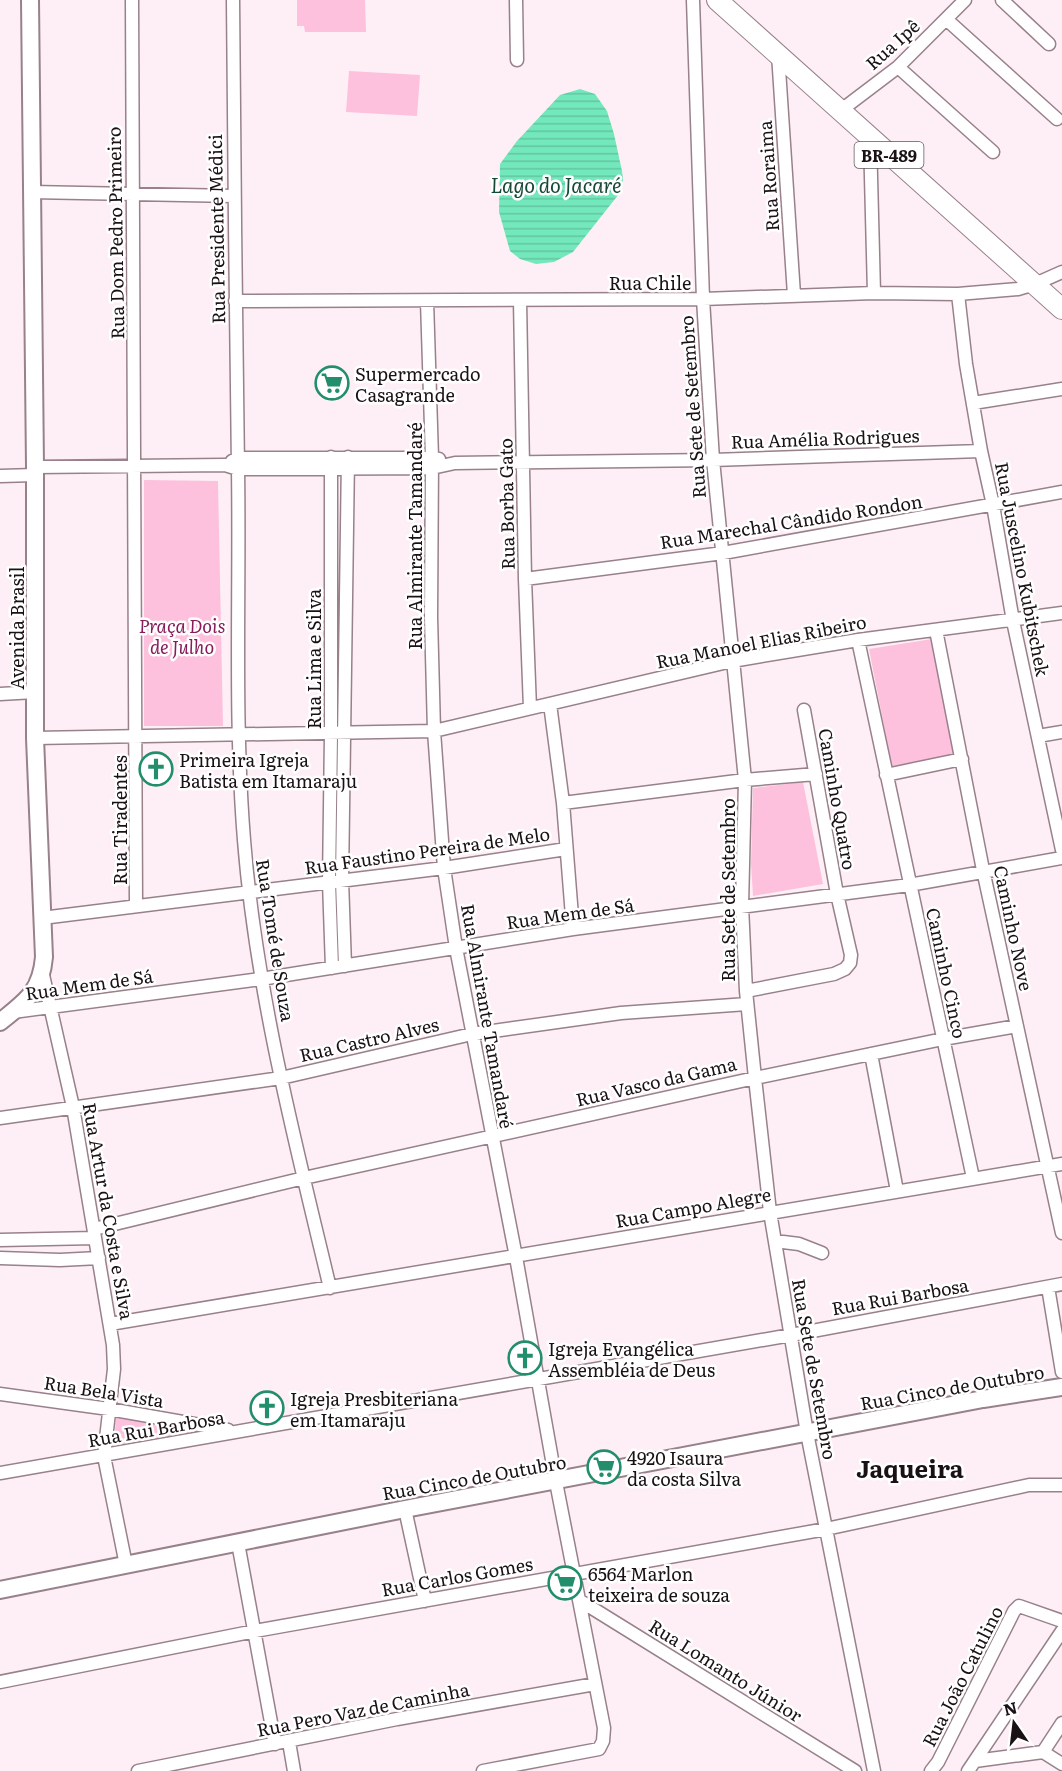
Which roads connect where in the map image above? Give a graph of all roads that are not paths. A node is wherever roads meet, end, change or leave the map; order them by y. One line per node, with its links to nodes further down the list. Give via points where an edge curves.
1 (30, 0): 18 (street, Avenida Brasil)
2 (132, 0): 19 (street, Rua Dom Pedro Primeiro)
3 (233, 0): 20 (street, Rua Presidente Médici)
4 (516, 0): 12 (street)
5 (693, 0): 26 (street, Rua Sete de Setembro)
6 (717, 0): 11 (main road, BR-489)
7 (965, 0): 9 (street, Rua Ipê)
8 (1002, 0): 10 (street)
9 (946, 19): 13 (street, Rua Ipê); 15 (street)
10 (1049, 44)
11 (777, 54): 14 (main road, BR-489); 25 (street, Rua Roraima)
12 (517, 60)
13 (898, 67): 14 (street, Rua Ipê); 17 (street)
14 (840, 111): 16 (main road, BR-489)
15 (1057, 119)
16 (870, 138): 22 (main road, BR-489); 23 (street)
17 (993, 152)
18 (31, 192): 19 (street); 41 (street, Avenida Brasil)
19 (131, 193): 20 (street); 40 (street, Rua Dom Pedro Primeiro)
20 (234, 196): 28 (street, Rua Presidente Médici)
21 (1062, 272): 22 (street, Rua Chile)
22 (1035, 284): 24 (street, Rua Chile, via 1007,291); 30 (main road, BR-489)
23 (874, 293): 24 (street, Rua Chile); 25 (street, Rua Chile)
24 (958, 294): 32 (street, Rua Juscelino Kubitschek)
25 (794, 295): 26 (street, Rua Chile)
26 (703, 299): 27 (street, Rua Chile); 34 (street, Rua Sete de Setembro)
27 (520, 300): 29 (street, Rua Chile); 35 (street, Rua Borba Gato)
28 (235, 301): 29 (street, Rua Chile); 39 (street, Rua Presidente Médici)
29 (427, 301): 38 (street, Rua Almirante Tamandaré)
30 (1062, 309)
31 (1062, 389): 32 (street)
32 (973, 404): 33 (street, Rua Juscelino Kubitschek)
33 (981, 451): 34 (street, Rua Amélia Rodrigues); 44 (street, Rua Juscelino Kubitschek)
34 (713, 460): 35 (street, Rua Amélia Rodrigues); 45 (street, Rua Sete de Setembro)
35 (523, 461): 38 (street, Rua Amélia Rodrigues); 46 (street, Rua Borba Gato)
36 (331, 463): 37 (street, Rua Amélia Rodrigues); 39 (street, Rua Amélia Rodrigues); 60 (street, Rua Lima e Silva)
37 (348, 463): 38 (street, Rua Amélia Rodrigues); 61 (street, Rua Lima e Silva)
38 (432, 463): 57 (street, Rua Almirante Tamandaré)
39 (238, 464): 40 (street, Rua Amélia Rodrigues); 59 (street)
40 (135, 466): 41 (street); 62 (street)
41 (35, 471): 42 (street); 52 (street, Avenida Brasil)
42 (0, 476)
43 (1062, 492): 44 (street, Rua Marechal Cândido Rondon)
44 (993, 505): 45 (street, Rua Marechal Cândido Rondon); 48 (street, Rua Juscelino Kubitschek)
45 (723, 553): 46 (street, Rua Marechal Cândido Rondon); 51 (street, Rua Sete de Setembro)
46 (525, 579): 55 (street, Rua Borba Gato)
47 (1062, 613): 48 (street, Rua Manoel Elias Ribeiro)
48 (1014, 621): 49 (street, Rua Manoel Elias Ribeiro); 63 (street, Rua Juscelino Kubitschek)
49 (936, 630): 50 (street, Rua Manoel Elias Ribeiro); 65 (street, Caminho Nove)
50 (858, 640): 51 (street, Rua Manoel Elias Ribeiro); 67 (street, Caminho Cinco)
51 (732, 661): 54 (street, Rua Manoel Elias Ribeiro); 68 (street, Rua Sete de Setembro)
52 (35, 692): 53 (street); 64 (street, Avenida Brasil)
53 (0, 694)
54 (550, 704): 55 (street, Rua Manoel Elias Ribeiro); 69 (street)
55 (530, 708): 57 (street, Rua Manoel Elias Ribeiro)
56 (804, 710): 66 (street, Caminho Quatro)
57 (434, 731): 61 (street, Rua Manoel Elias Ribeiro); 73 (street, Rua Almirante Tamandaré)
58 (1062, 732): 63 (street)
59 (237, 734): 60 (street, Rua Manoel Elias Ribeiro); 62 (street); 78 (street, Rua Tomé de Souza)
60 (331, 734): 61 (street, Rua Manoel Elias Ribeiro); 76 (street, Rua Lima e Silva)
61 (344, 734): 75 (street, Rua Lima e Silva)
62 (137, 736): 64 (street); 80 (street, Rua Tiradentes)
63 (1038, 736): 71 (street, Rua Juscelino Kubitschek)
64 (35, 738): 82 (street, Avenida Brasil)
65 (962, 759): 67 (street); 74 (street, Caminho Nove)
66 (816, 774): 68 (street, Rua Faustino Pereira de Melo); 79 (street, Caminho Quatro)
67 (886, 775): 77 (street, Caminho Cinco)
68 (745, 780): 69 (street, Rua Faustino Pereira de Melo); 81 (street, Rua Sete de Setembro)
69 (563, 803): 70 (street)
70 (566, 849): 73 (street, Rua Faustino Pereira de Melo); 83 (street)
71 (1062, 850)
72 (1062, 858): 74 (street, Rua Mem de Sá)
73 (444, 868): 75 (street, Rua Faustino Pereira de Melo); 84 (street, Rua Almirante Tamandaré)
74 (984, 870): 77 (street, Rua Mem de Sá); 93 (street, Caminho Nove)
75 (342, 880): 76 (street, Rua Faustino Pereira de Melo); 85 (street, Rua Lima e Silva)
76 (329, 882): 78 (street, Rua Faustino Pereira de Melo); 86 (street, Rua Lima e Silva)
77 (909, 885): 79 (street, Rua Mem de Sá); 95 (street, Caminho Cinco)
78 (249, 891): 80 (street, Rua Faustino Pereira de Melo); 88 (street, Rua Tomé de Souza)
79 (837, 894): 81 (street, Rua Mem de Sá); 89 (street, Caminho Quatro, via 850,955 845,969)
80 (136, 905): 82 (street, Rua Faustino Pereira de Melo)
81 (742, 906): 83 (street, Rua Mem de Sá); 89 (street, Rua Sete de Setembro)
82 (42, 918): 87 (street, Avenida Brasil)
83 (573, 930): 84 (street, Rua Mem de Sá)
84 (456, 948): 85 (street, Rua Mem de Sá); 94 (street, Rua Almirante Tamandaré)
85 (345, 966): 86 (street, Rua Mem de Sá)
86 (332, 968): 88 (street, Rua Mem de Sá)
87 (43, 975): 91 (street, Rua Artur da Costa e Silva); 92 (street, via 35,990)
88 (261, 979): 91 (street, Rua Mem de Sá); 97 (street, Rua Tomé de Souza)
89 (746, 991): 90 (street, Rua Sete de Setembro)
90 (747, 1004): 94 (street, Rua Castro Alves, via 621,1013); 98 (street, Rua Sete de Setembro)
91 (50, 1007): 92 (street, Rua Mem de Sá); 99 (street, Rua Artur da Costa e Silva)
92 (6, 1017)
93 (1017, 1026): 95 (street, Rua Vasco da Gama); 103 (street, Caminho Nove)
94 (472, 1034): 97 (street, Rua Castro Alves); 101 (street, Rua Almirante Tamandaré)
95 (943, 1039): 96 (street, Rua Vasco da Gama); 105 (street, Caminho Cinco)
96 (871, 1054): 98 (street, Rua Vasco da Gama); 106 (street)
97 (281, 1078): 99 (street, Rua Castro Alves); 104 (street, Rua Tomé de Souza)
98 (755, 1078): 101 (street, Rua Vasco da Gama); 107 (street, Rua Sete de Setembro)
99 (73, 1107): 100 (street, Rua Castro Alves); 109 (street, Rua Artur da Costa e Silva)
100 (0, 1118)
101 (492, 1136): 104 (street, Rua Vasco da Gama); 113 (street, Rua Almirante Tamandaré)
102 (1062, 1164): 103 (street, Rua Campo Alegre)
103 (1047, 1166): 105 (street, Rua Campo Alegre); 108 (street, Caminho Nove)
104 (303, 1178): 109 (street, Rua Vasco da Gama); 118 (street, Rua Tomé de Souza)
105 (973, 1178): 106 (street, Rua Campo Alegre)
106 (897, 1191): 107 (street, Rua Campo Alegre)
107 (770, 1212): 111 (street, Rua Sete de Setembro); 113 (street, Rua Campo Alegre)
108 (1062, 1233)
109 (94, 1234): 110 (street, Rua Vasco da Gama); 115 (street, Rua Artur da Costa e Silva)
110 (0, 1240)
111 (775, 1241): 112 (street, via 799,1244); 120 (street, Rua Sete de Setembro)
112 (822, 1253)
113 (516, 1257): 118 (street, Rua Campo Alegre); 122 (street, Rua Almirante Tamandaré)
114 (0, 1258): 115 (street)
115 (99, 1258): 119 (street, Rua Artur da Costa e Silva)
116 (1062, 1284): 117 (street, Rua Rui Barbosa)
117 (1048, 1287): 120 (street, Rua Rui Barbosa); 121 (street)
118 (330, 1288): 119 (street, Rua Campo Alegre)
119 (110, 1324): 125 (street, Rua Artur da Costa e Silva, via 114,1369)
120 (791, 1335): 122 (street, Rua Rui Barbosa); 127 (street, Rua Sete de Setembro)
121 (1062, 1372)
122 (538, 1379): 126 (street, Rua Rui Barbosa); 130 (street, Rua Almirante Tamandaré)
123 (1062, 1388): 127 (street, Rua Cinco de Outubro)
124 (0, 1394): 125 (street, Rua Bela Vista)
125 (109, 1409): 126 (street, Rua Bela Vista); 128 (street, Rua Artur da Costa e Silva)
126 (238, 1431): 128 (street, Rua Rui Barbosa)
127 (807, 1433): 130 (street, Rua Cinco de Outubro); 133 (street, Rua Sete de Setembro)
128 (104, 1456): 129 (street, Rua Rui Barbosa); 135 (street, Rua Artur da Costa e Silva)
129 (0, 1473)
130 (556, 1482): 132 (street, Rua Cinco de Outubro); 136 (street, Rua Almirante Tamandaré)
131 (1062, 1485): 133 (street, Rua Carlos Gomes, via 1029,1485)
132 (405, 1509): 134 (street, Rua Cinco de Outubro); 139 (street)
133 (826, 1529): 136 (street, Rua Carlos Gomes); 155 (street, Rua Sete de Setembro)
134 (238, 1543): 135 (street, Rua Cinco de Outubro); 141 (street)
135 (126, 1565): 137 (street, Rua Cinco de Outubro)
136 (574, 1573): 138 (street, Rua Almirante Tamandaré); 139 (street, Rua Carlos Gomes)
137 (0, 1590)
138 (579, 1600): 144 (street, Rua Almirante Tamandaré); 154 (street, Rua Lomanto Júnior)
139 (425, 1601): 141 (street, Rua Carlos Gomes)
140 (1062, 1621): 156 (street, Rua João Catulino, via 1019,1606 1014,1611)
141 (255, 1631): 143 (street, Rua Carlos Gomes); 147 (street)
142 (1062, 1631): 150 (street)
143 (0, 1682)
144 (595, 1684): 146 (street, Rua Pero Vaz de Caminha); 153 (street, Rua Almirante Tamandaré, via 604,1728 599,1749)
145 (1062, 1723): 148 (street)
146 (289, 1742): 147 (street, Rua Pero Vaz de Caminha); 152 (street)
147 (275, 1744): 151 (street, Rua Pero Vaz de Caminha)
148 (1042, 1752): 149 (street); 150 (street)
149 (1062, 1764)
150 (971, 1766)
151 (138, 1771)
152 (294, 1771)
153 (483, 1771)
154 (855, 1771)
155 (874, 1771)
156 (931, 1771)

